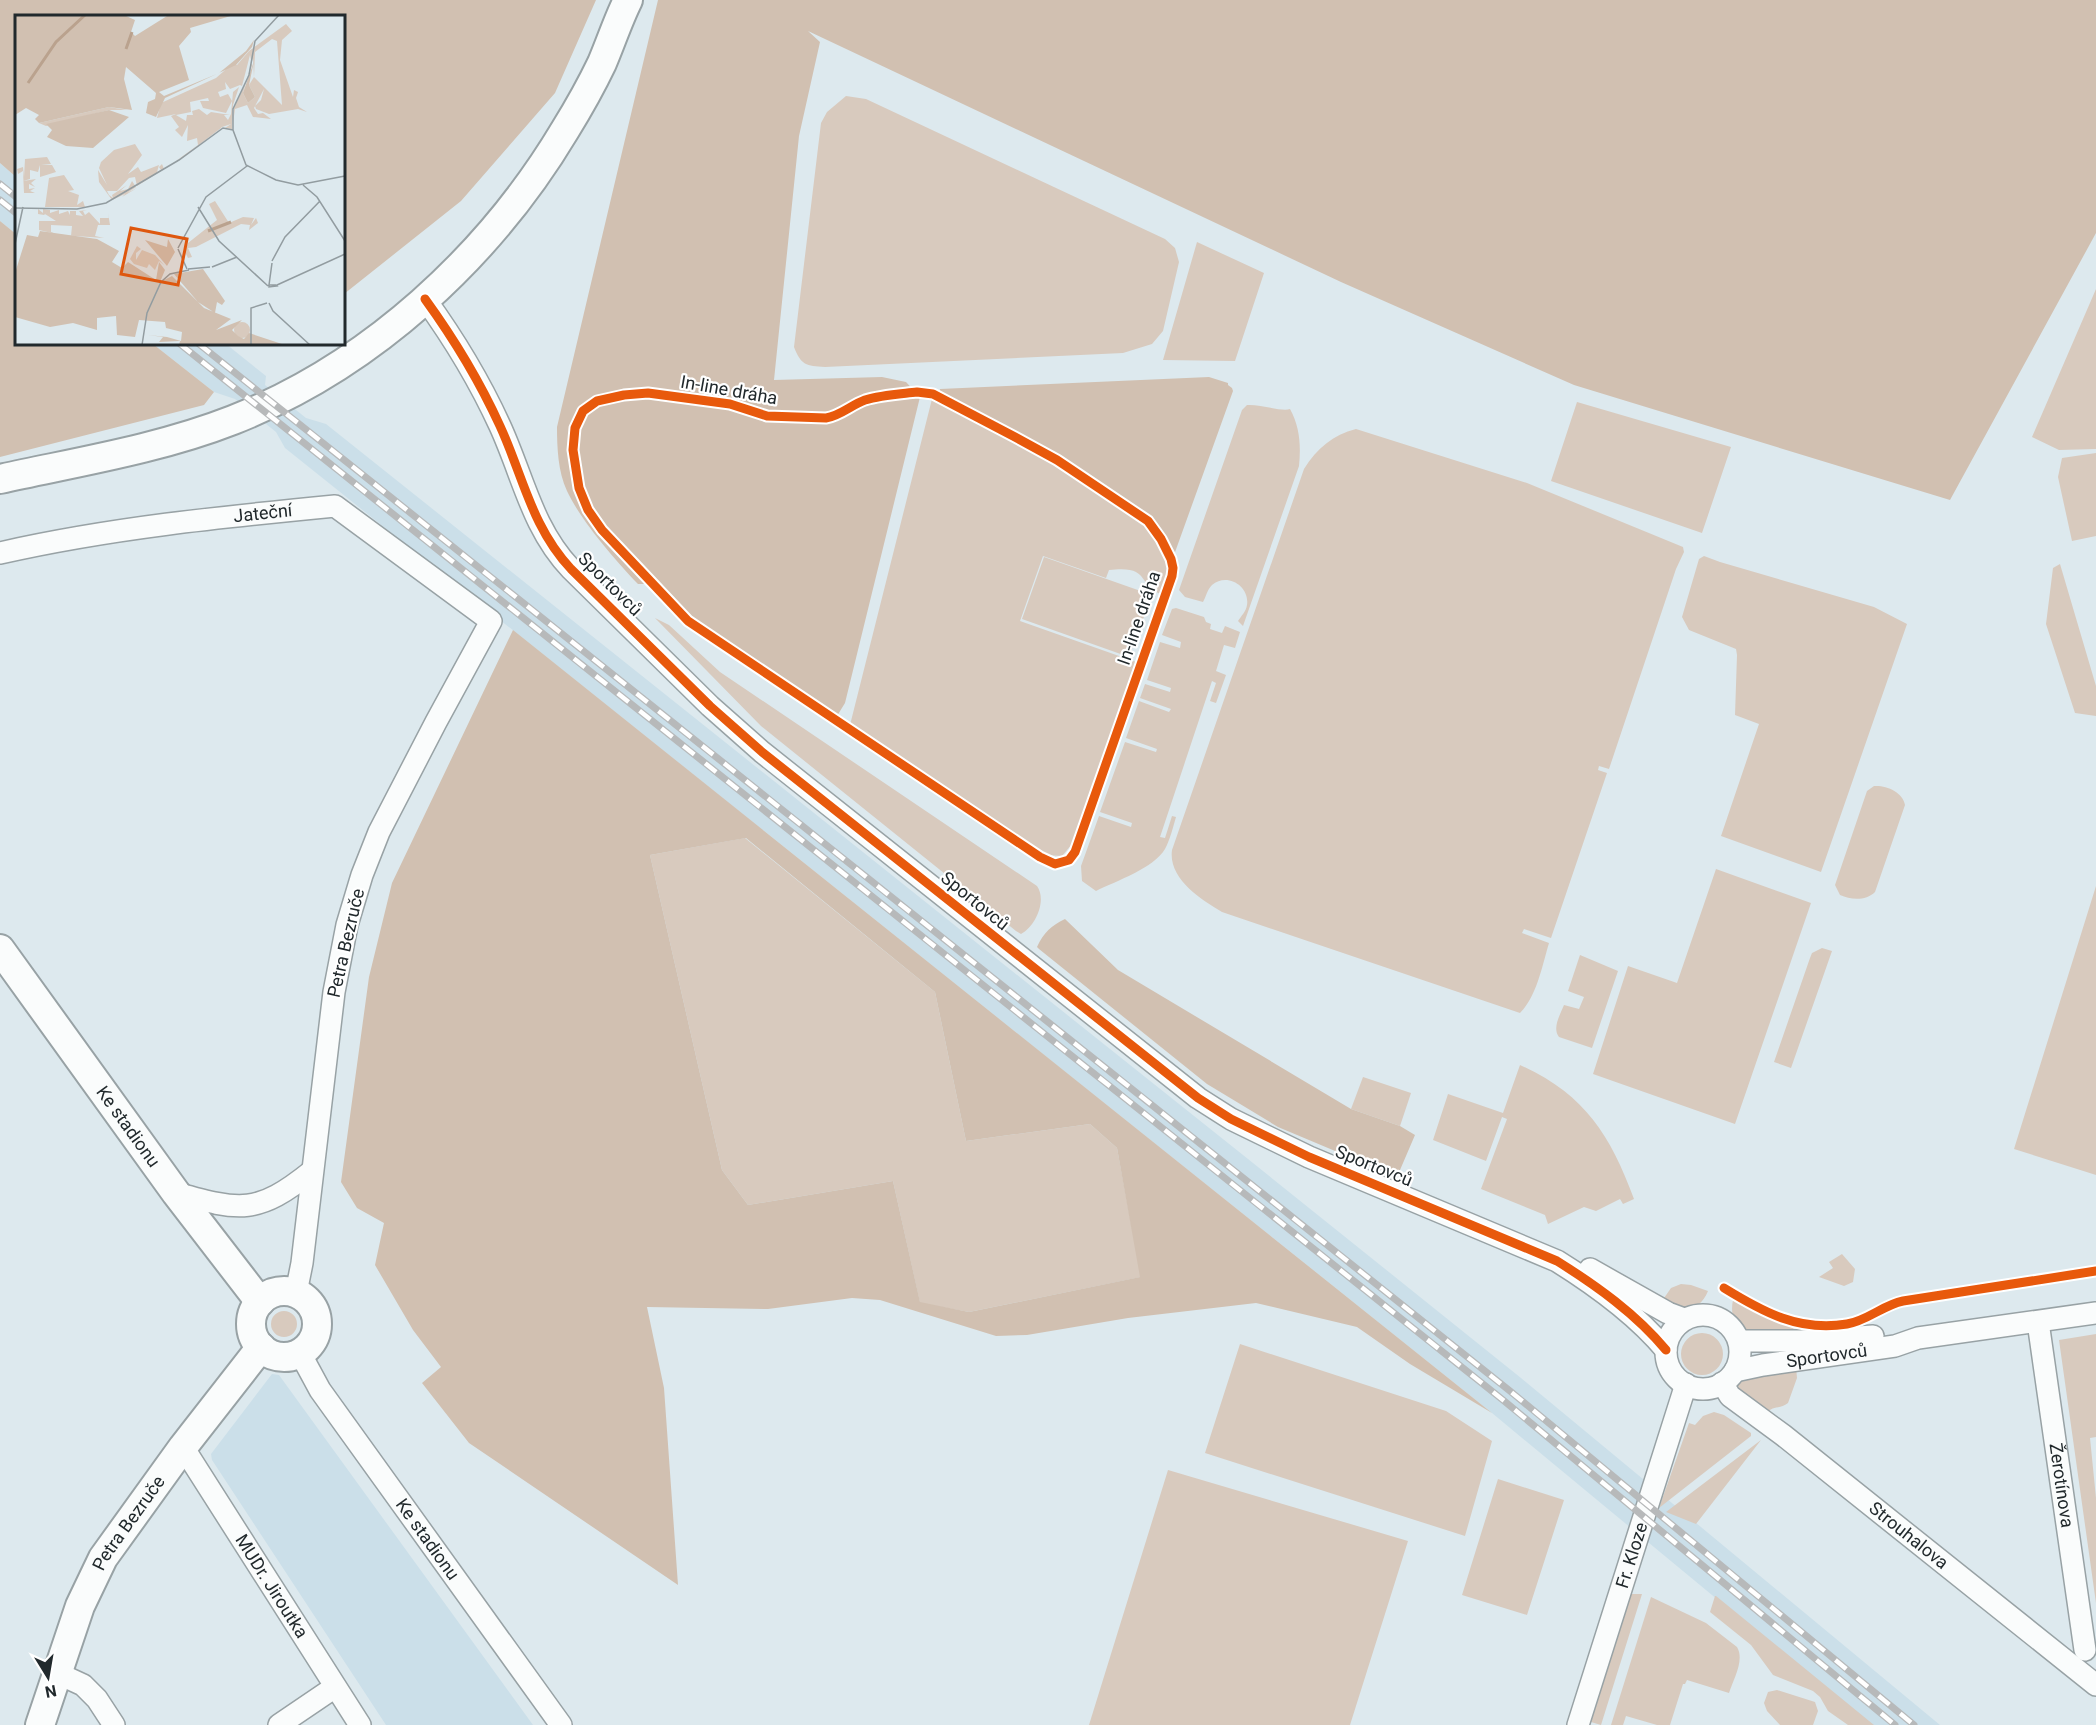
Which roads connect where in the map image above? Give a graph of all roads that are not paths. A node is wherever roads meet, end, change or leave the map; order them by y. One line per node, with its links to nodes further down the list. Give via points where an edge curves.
1 (628, 0): 2 (street, via 601,64 544,164 482,243)
2 (425, 299): 3 (street, via 328,373 267,406 158,444); 9 (street, Sportovců, via 486,398 536,519 554,549 710,706 762,752 1167,1076 1214,1108 1309,1157)
3 (0, 479)
4 (0, 553): 5 (street, Jateční, via 113,530 335,506)
5 (491, 621): 7 (street, Petra Bezruče, via 379,832 362,875 334,992)
6 (0, 949): 8 (street, Ke stadionu)
7 (312, 1170): 8 (street, via 280,1195 241,1207); 10 (street, Petra Bezruče)
8 (176, 1193): 11 (street, Ke stadionu)
9 (1557, 1261): 13 (street, Sportovců, via 1581,1265); 18 (street, Sportovců, via 1638,1320)
10 (296, 1293): 11 (street, via 277,1292); 19 (street, via 311,1305 317,1322 313,1340)
11 (260, 1302): 17 (street, via 252,1324)
12 (2096, 1313): 14 (street, Sportovců)
13 (1684, 1319): 16 (street, via 1714,1316 1734,1330); 18 (street, via 1673,1330)
14 (2038, 1322): 15 (street, Sportovců); 23 (street, Žerotínova)
15 (1918, 1338): 16 (street, Sportovců, via 1901,1334); 20 (street, Sportovců, via 1895,1346 1783,1361)
16 (1739, 1341): 20 (street, via 1741,1353)
17 (261, 1347): 19 (street, via 276,1356); 22 (street, Petra Bezruče)
18 (1666, 1350): 21 (street, Sportovců, via 1671,1370)
19 (300, 1353): 32 (street, Ke stadionu, via 320,1390)
20 (1728, 1377): 21 (street, Sportovců, via 1710,1388); 24 (street, Strouhalova, via 1730,1396)
21 (1686, 1384): 33 (street, Fr. Kloze)
22 (183, 1447): 25 (street, Petra Bezruče, via 103,1558 80,1606); 27 (street, MUDr. Jiroutka)
23 (2090, 1649): 24 (street)
24 (2056, 1653): 26 (street, Strouhalova)
25 (57, 1673): 28 (street, Petra Bezruče); 29 (street, via 83,1685)
26 (2096, 1685)
27 (335, 1687): 30 (street); 31 (street, MUDr. Jiroutka)
28 (40, 1725)
29 (114, 1725)
30 (279, 1725)
31 (360, 1725)
32 (561, 1725)
33 (1578, 1725)

